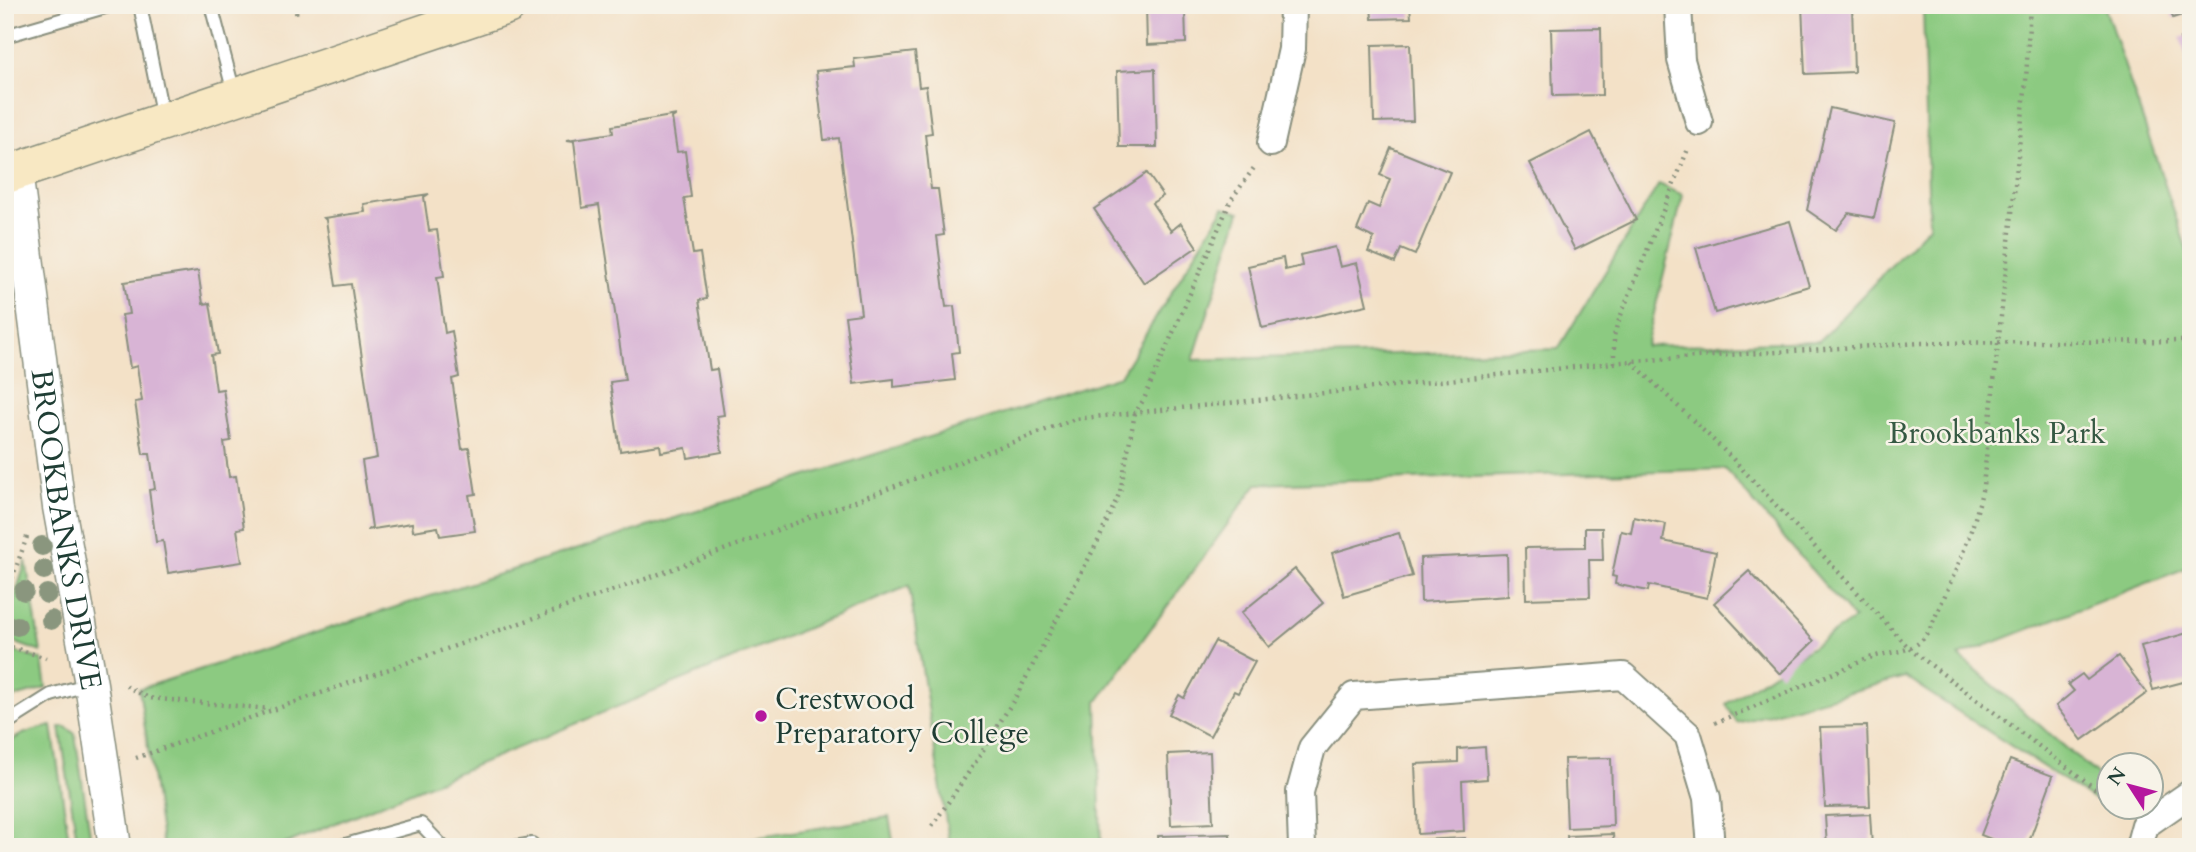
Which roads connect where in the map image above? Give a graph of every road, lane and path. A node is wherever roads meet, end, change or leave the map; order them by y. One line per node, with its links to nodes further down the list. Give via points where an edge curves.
1 (112, 5): 9 (lane)
2 (140, 5): 13 (lane)
3 (211, 5): 12 (lane)
4 (295, 5): 10 (path)
5 (508, 5): 12 (main road)
6 (1293, 5): 15 (street, via 1292,49)
7 (1678, 5): 14 (street, via 1681,60)
8 (2030, 5): 18 (path, via 2026,81)
9 (78, 10): 11 (lane)
10 (298, 18)
11 (5, 36)
12 (235, 97): 13 (main road)
13 (163, 122): 16 (main road)
14 (1699, 122): 20 (path, via 1621,313 1614,336)
15 (1271, 143): 21 (path, via 1231,200)
16 (10, 173): 27 (street, BROOKBANKS DRIVE, via 23,215 59,507)
17 (2191, 341): 18 (path)
18 (1996, 342): 19 (path); 25 (path, via 1977,516 1929,631)
19 (1632, 362): 20 (path); 25 (path, via 1732,458)
20 (1614, 363): 21 (path)
21 (1135, 413): 29 (path, via 1088,416 1059,424 828,513); 35 (path, via 1120,492 1099,539 1018,693)
22 (28, 534): 23 (path)
23 (5, 598)
24 (5, 645): 26 (path)
25 (1910, 650): 31 (path, via 1867,659); 33 (path)
26 (46, 658)
27 (91, 684): 30 (lane, via 51,695); 36 (street, BROOKBANKS DRIVE)
28 (126, 686): 29 (path, via 149,698)
29 (275, 710): 32 (path)
30 (5, 723)
31 (1688, 734): 41 (street, via 1623,676 1354,696 1312,748 1300,792); 42 (street, via 1707,798)
32 (136, 758)
33 (2094, 787)
34 (2191, 793): 43 (street, via 2145,825)
35 (932, 825)
36 (115, 847)
37 (338, 847): 38 (lane, via 421,824)
38 (443, 847)
39 (515, 847): 40 (lane)
40 (533, 847)
41 (1302, 847)
42 (1711, 847)
43 (2140, 847)

